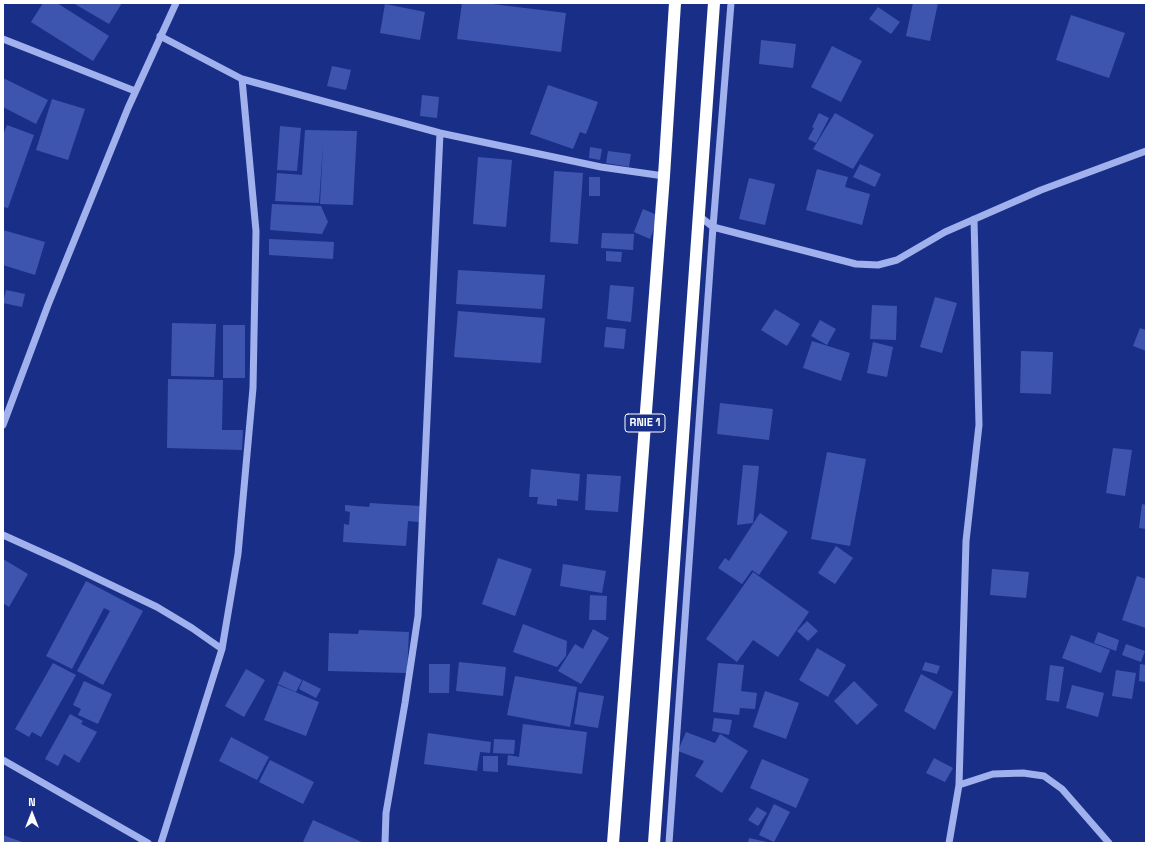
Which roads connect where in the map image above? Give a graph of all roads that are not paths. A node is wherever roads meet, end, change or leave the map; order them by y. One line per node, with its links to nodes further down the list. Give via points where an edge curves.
1 (176, 3): 5 (street)
2 (675, 3): 11 (highway, RNIE 1)
3 (714, 3): 12 (highway, RNIE 1)
4 (730, 3): 14 (street)
5 (160, 36): 7 (street); 8 (street)
6 (3, 39): 8 (street)
7 (242, 79): 9 (street); 17 (street, via 256,231 253,388 238,554)
8 (135, 91): 15 (street, via 48,305)
9 (440, 133): 11 (street, via 601,167); 22 (street, via 418,616 386,813)
10 (1146, 151): 13 (street, via 1041,190)
11 (664, 176): 23 (highway, RNIE 1)
12 (698, 214): 14 (street); 24 (highway, RNIE 1)
13 (974, 219): 14 (street, via 945,232 897,260 878,265 856,264); 19 (street, via 979,425 966,541)
14 (713, 227): 25 (street)
15 (3, 425)
16 (3, 535): 17 (street, via 157,607)
17 (222, 649): 21 (street)
18 (3, 760): 20 (street)
19 (959, 785): 26 (street); 27 (street, via 994,774 1023,772 1044,776 1062,789)
20 (148, 843)
21 (161, 843)
22 (386, 843)
23 (613, 843)
24 (654, 843)
25 (669, 843)
26 (949, 843)
27 (1109, 843)

